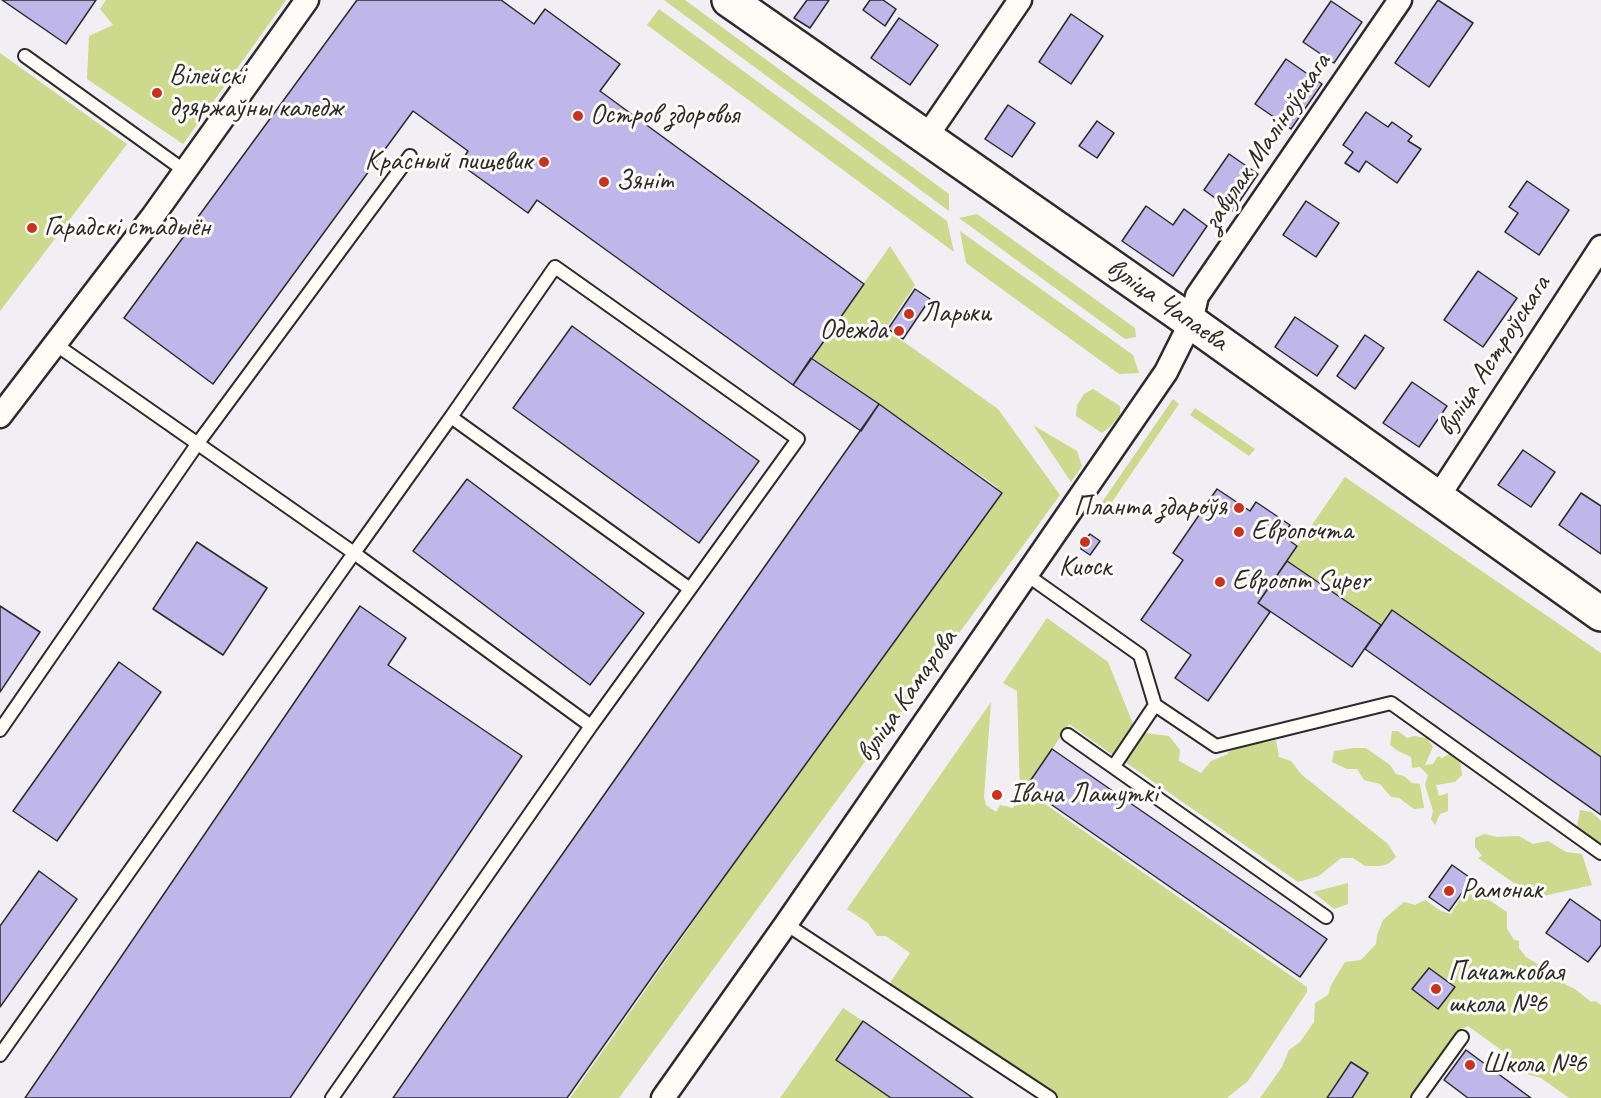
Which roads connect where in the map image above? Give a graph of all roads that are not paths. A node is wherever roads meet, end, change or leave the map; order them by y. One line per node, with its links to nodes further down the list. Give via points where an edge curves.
1 (307, 0): 8 (street)
2 (729, 0): 6 (main road, вуліца Чапаева)
3 (1020, 0): 6 (street)
4 (1400, 0): 10 (street, завулак Маліноўскага, via 1197,296)
5 (25, 56): 8 (lane)
6 (927, 136): 10 (main road, вуліца Чапаева)
7 (410, 156): 14 (lane)
8 (185, 171): 11 (street)
9 (1601, 247): 15 (street, вуліца Астроўскага)
10 (1191, 322): 15 (main road, вуліца Чапаева); 17 (street, вуліца Камарова, via 1166,372)
11 (55, 344): 12 (street); 14 (lane)
12 (0, 416)
13 (451, 417): 16 (lane); 18 (lane); 18 (lane, via 555,267 798,439)
14 (198, 444): 16 (lane); 22 (lane)
15 (1438, 497): 19 (main road, вуліца Чапаева)
16 (354, 553): 21 (lane); 29 (lane)
17 (1027, 576): 20 (lane, via 1140,656); 27 (street, вуліца Камарова)
18 (690, 589): 21 (lane)
19 (1601, 614)
20 (1155, 705): 24 (lane); 25 (lane, via 1216,746 1391,703)
21 (591, 726): 30 (lane)
22 (0, 730)
23 (1068, 735): 24 (lane)
24 (1114, 766): 26 (lane)
25 (1601, 853)
26 (1326, 917)
27 (786, 924): 31 (street, вуліца Камарова); 32 (lane)
28 (1462, 1037): 33 (lane)
29 (0, 1055)
30 (332, 1098)
31 (663, 1098)
32 (1050, 1098)
33 (1418, 1098)

